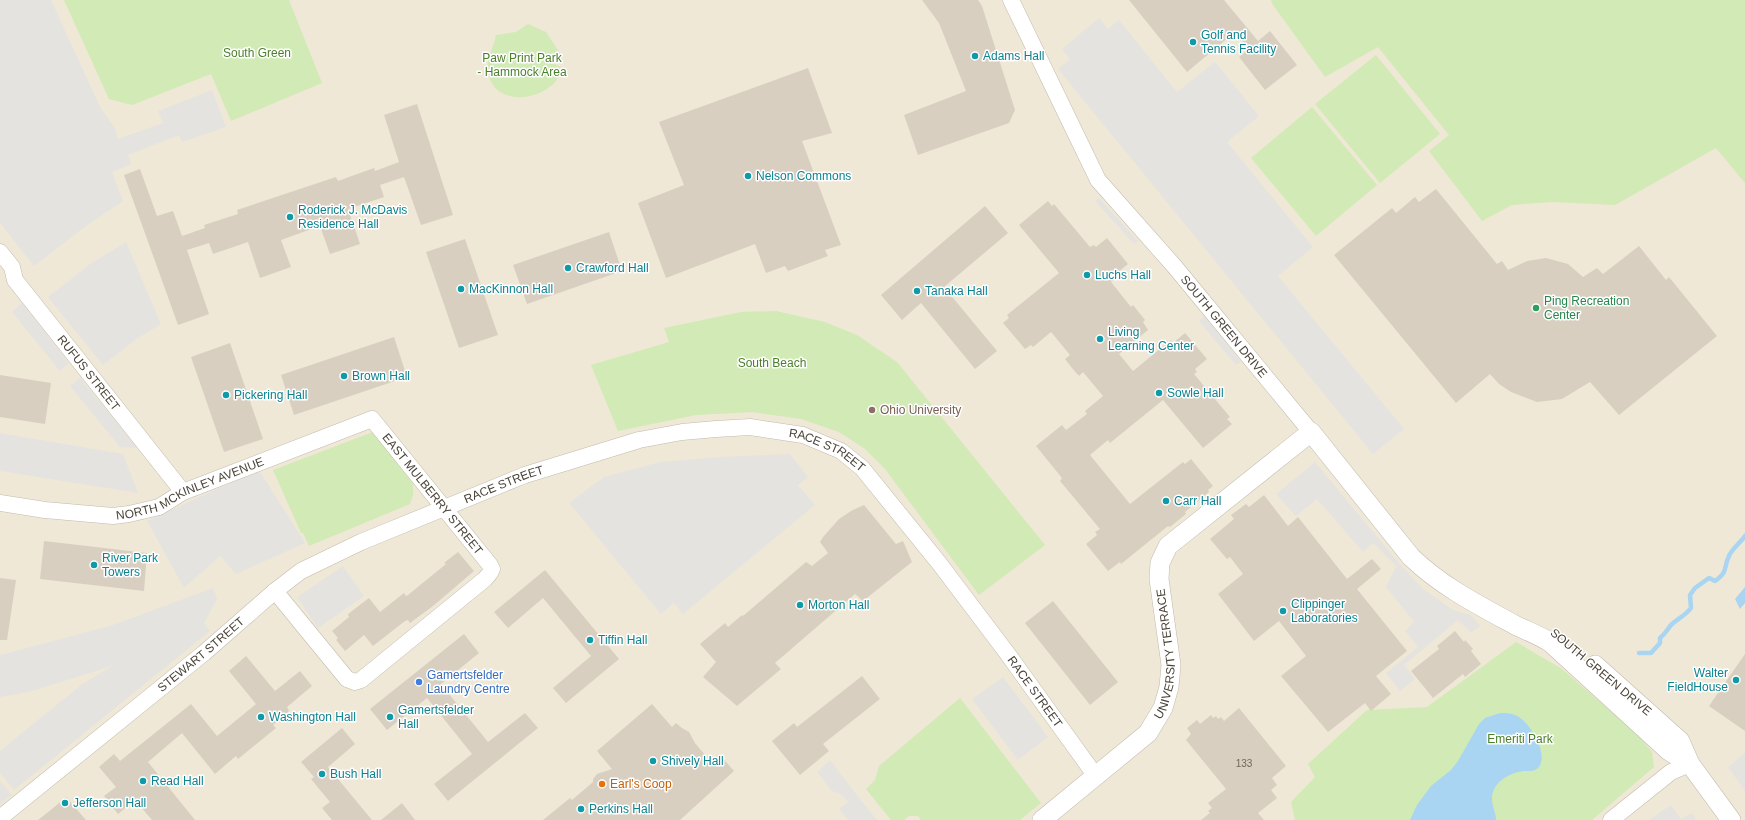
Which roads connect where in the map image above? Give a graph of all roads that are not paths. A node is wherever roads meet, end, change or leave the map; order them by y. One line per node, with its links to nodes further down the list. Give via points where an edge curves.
1 (1011, 0): 5 (street, SOUTH GREEN DRIVE, via 1098,180 1175,268)
2 (0, 252): 3 (street, RUFUS STREET)
3 (6, 270): 6 (street, RUFUS STREET)
4 (372, 419): 6 (street, NORTH MCKINLEY AVENUE); 8 (street, EAST MULBERRY STREET)
5 (1311, 432): 11 (street, SOUTH GREEN DRIVE, via 1411,557 1435,578 1473,602 1551,643 1669,751); 12 (street, UNIVERSITY TERRACE, via 1168,546 1160,563 1159,579 1171,665 1169,687 1163,708 1148,733)
6 (183, 492): 7 (street, NORTH MCKINLEY AVENUE, via 159,507 113,516)
7 (0, 503)
8 (444, 508): 9 (street, RACE STREET); 10 (street, EAST MULBERRY STREET, via 490,565 490,574 361,680 355,682 347,679); 12 (street, RACE STREET, via 574,459 639,440 682,432 750,427 793,433 816,440 844,453 871,477 1002,646)
9 (419, 517): 10 (street, STEWART STREET, via 316,563)
10 (275, 591): 13 (street, STEWART STREET, via 204,653)
11 (1690, 764): 15 (street, via 1671,772); 16 (street, SOUTH GREEN DRIVE)
12 (1095, 775): 14 (street, UNIVERSITY TERRACE)
13 (0, 818)
14 (1042, 820)
15 (1612, 820)
16 (1731, 820)

